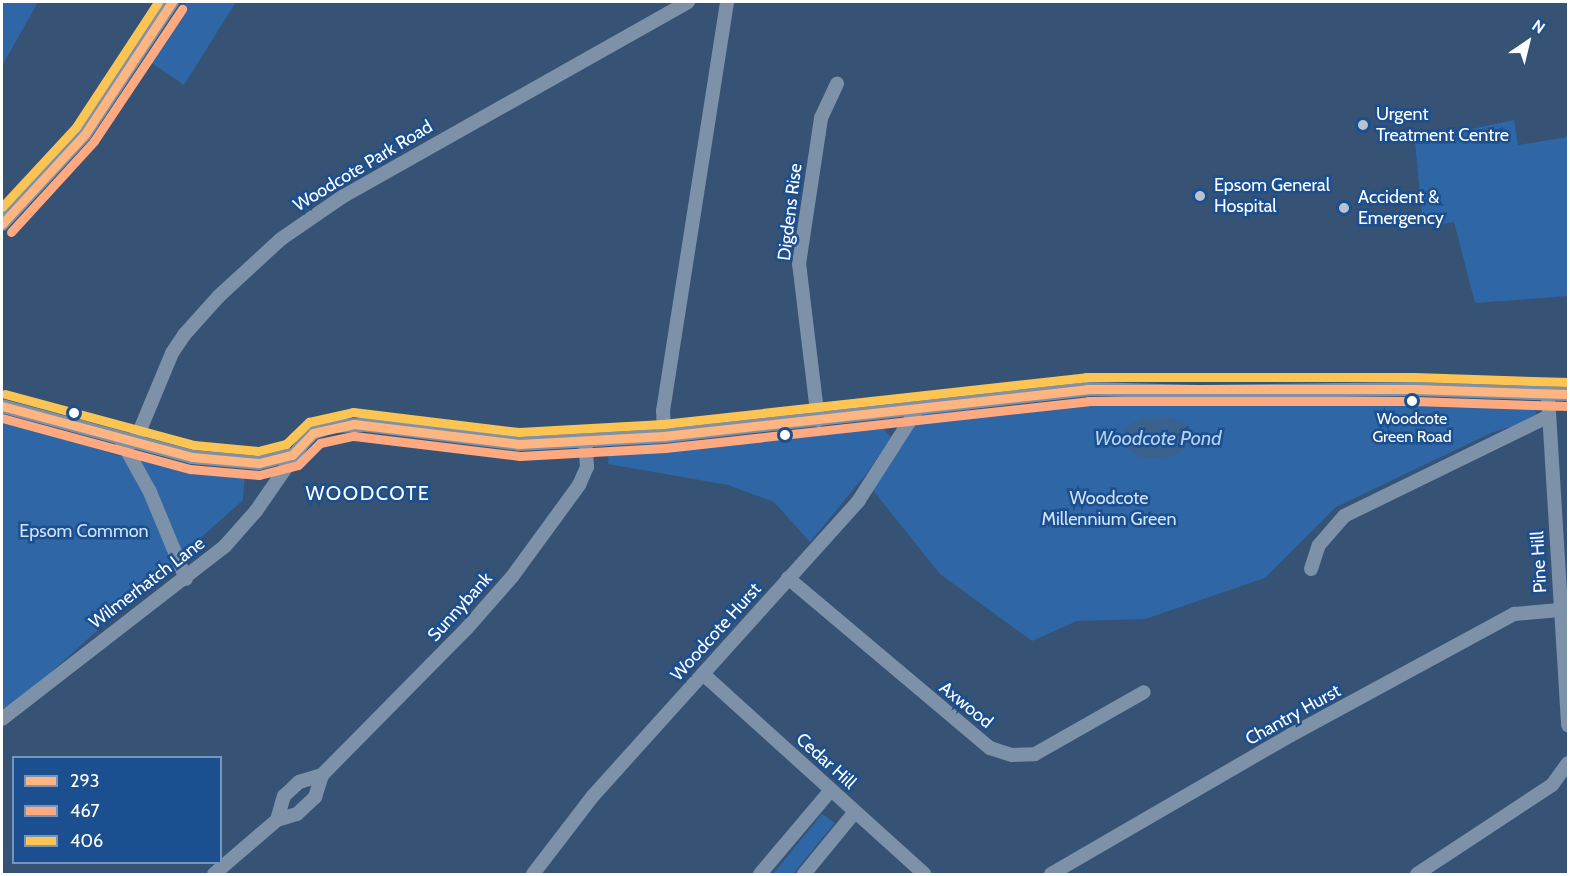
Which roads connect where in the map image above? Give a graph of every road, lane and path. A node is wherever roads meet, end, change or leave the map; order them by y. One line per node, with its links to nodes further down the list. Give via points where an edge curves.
1 (172, 2): 5 (street, via 85,134)
2 (688, 2): 15 (street, Woodcote Park Road, via 342,197 281,239 219,296 184,335 172,353)
3 (727, 2): 12 (street, via 665,399)
4 (837, 83): 11 (street, Digdens Rise, via 821,118 799,264)
5 (2, 224)
6 (1569, 394): 7 (street)
7 (1548, 396): 9 (street, via 1414,389 1087,389); 10 (street, Pine Hill)
8 (2, 406): 13 (street)
9 (918, 408): 11 (street); 18 (street, Woodcote Hurst, via 859,500)
10 (1549, 416): 17 (street, via 1344,516 1319,544); 20 (street, Pine Hill)
11 (818, 420): 12 (street)
12 (664, 436): 14 (street)
13 (120, 438): 15 (street); 19 (street, via 150,492)
14 (585, 441): 16 (street, via 519,444 354,424 313,433); 26 (street, Sunnybank, via 587,467 579,485 512,577 432,665)
15 (135, 442): 16 (street, via 230,462 259,463)
16 (292, 455): 19 (street, Wilmerhatch Lane, via 256,511 225,546)
17 (1311, 569)
18 (789, 578): 21 (street, Woodcote Hurst); 22 (street, Axwood, via 990,748 1012,755 1035,754)
19 (186, 579): 23 (street, Wilmerhatch Lane, via 73,660)
20 (1560, 610): 24 (street, Pine Hill); 35 (street, Chantry Hurst, via 1514,614 1291,735)
21 (704, 674): 27 (street, Cedar Hill); 31 (street, Woodcote Hurst, via 592,797)
22 (1144, 692)
23 (2, 719)
24 (1569, 725)
25 (1569, 763): 36 (street, via 1552,785)
26 (322, 775): 29 (street, Sunnybank, via 315,797 297,814); 29 (street, Sunnybank, via 299,782 284,796)
27 (831, 790): 28 (street, Cedar Hill); 32 (street)
28 (855, 812): 33 (street); 34 (street, Cedar Hill)
29 (277, 820): 30 (street, Sunnybank)
30 (214, 874)
31 (533, 874)
32 (760, 874)
33 (804, 874)
34 (924, 874)
35 (1051, 874)
36 (1417, 874)

